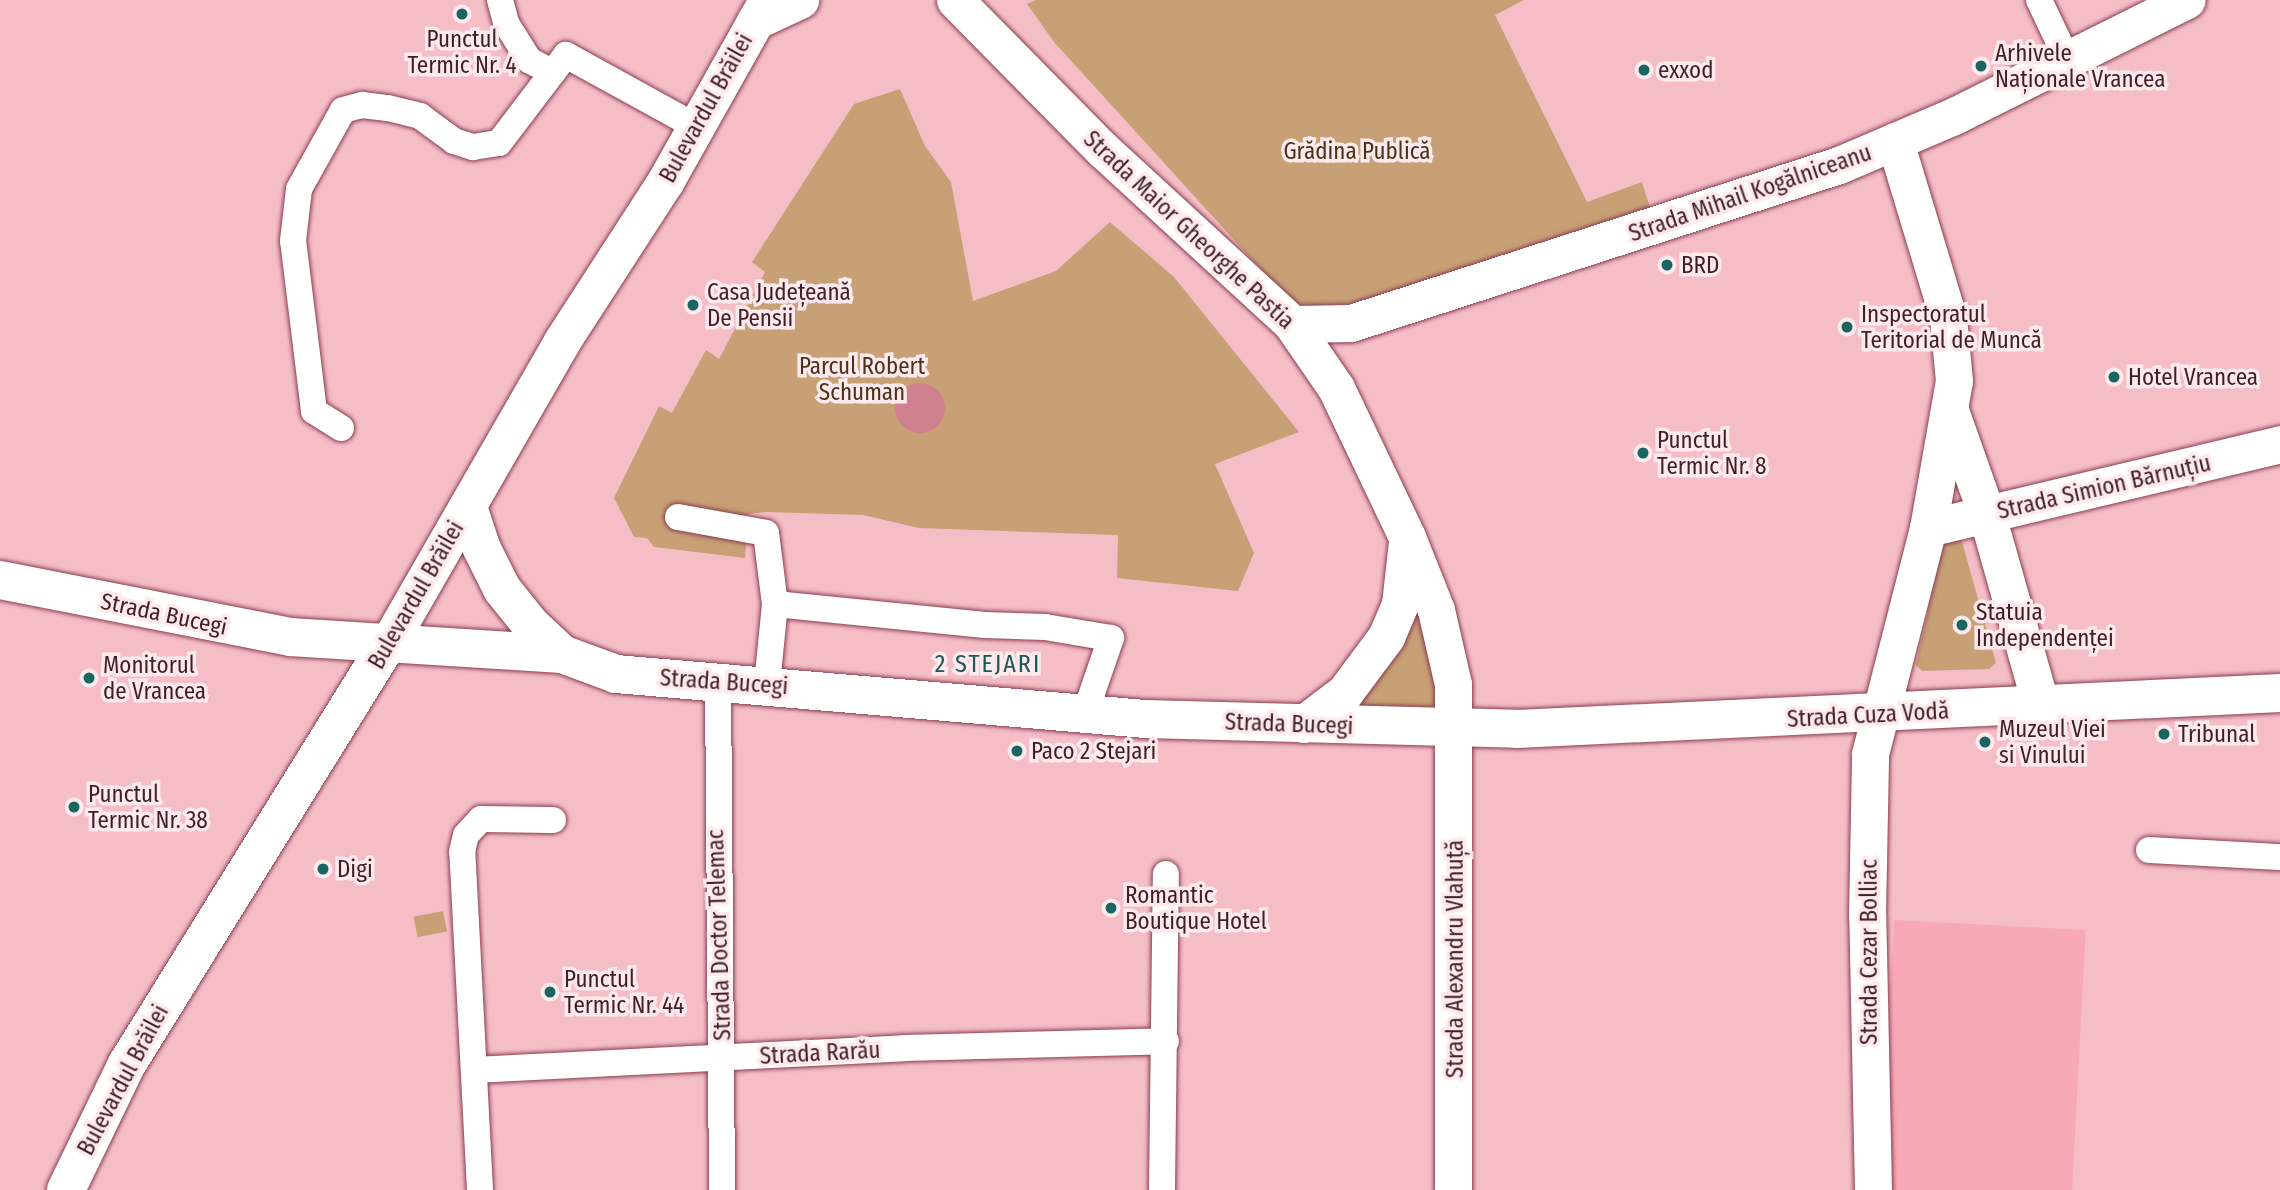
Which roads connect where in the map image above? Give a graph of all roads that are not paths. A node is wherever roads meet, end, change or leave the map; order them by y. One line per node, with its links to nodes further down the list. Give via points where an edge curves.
1 (500, 0): 8 (street, via 506,23 529,60)
2 (800, 0): 6 (street)
3 (955, 0): 11 (street, Strada Maior Gheorghe Pastia, via 1103,150)
4 (2039, 0): 7 (street)
5 (2187, 0): 7 (street, Strada Mihail Kogălniceanu)
6 (761, 11): 9 (street, Bulevardul Brăilei)
7 (2068, 61): 10 (street, Strada Mihail Kogălniceanu)
8 (553, 73): 9 (street, via 566,55); 13 (street, via 499,143 473,147 454,141 420,116 388,108 362,105 343,110 299,189 293,241 314,411)
9 (695, 126): 15 (street, Bulevardul Brăilei, via 665,182 562,341)
10 (1895, 141): 11 (street, Strada Mihail Kogălniceanu, via 1695,214 1351,323); 12 (street, Strada Cezar Bolliac, via 1948,317 1954,381)
11 (1292, 324): 19 (street, Strada Maior Gheorghe Pastia, via 1336,388)
12 (1951, 412): 16 (street); 18 (street, Strada Cezar Bolliac)
13 (341, 428)
14 (2280, 444): 16 (street, Strada Simion Bărnuțiu)
15 (468, 507): 22 (street, Bulevardul Brăilei); 23 (main road, via 502,589)
16 (1987, 515): 18 (street, Strada Simion Bărnuțiu); 27 (street)
17 (678, 517): 21 (street, via 766,533)
18 (1928, 528): 29 (street, Strada Cezar Bolliac)
19 (1407, 537): 30 (street, via 1400,604 1386,638 1345,692); 31 (street, Strada Maior Gheorghe Pastia, via 1447,649)
20 (0, 580): 22 (main road, Strada Bucegi, via 226,628)
21 (775, 604): 25 (street); 28 (street, via 962,624 1045,627 1111,638)
22 (389, 642): 23 (main road, Strada Bucegi); 39 (main road, Bulevardul Brăilei, via 127,1064)
23 (562, 654): 24 (main road, Strada Bucegi, via 616,674)
24 (718, 681): 25 (main road, Strada Bucegi); 37 (street, Strada Doctor Telemac, via 716,812)
25 (767, 684): 28 (main road, Strada Bucegi)
26 (2280, 694): 27 (main road, Strada Cuza Vodă)
27 (2041, 706): 29 (main road, Strada Cuza Vodă)
28 (1085, 713): 30 (main road, Strada Bucegi)
29 (1878, 714): 31 (main road, Strada Cuza Vodă); 44 (street, Strada Cezar Bolliac, via 1870,754 1867,915)
30 (1303, 724): 31 (main road, Strada Bucegi)
31 (1456, 728): 43 (street, Strada Alexandru Vlahuță)
32 (553, 820): 38 (street, via 481,819 466,835 461,884)
33 (2148, 850): 34 (street)
34 (2280, 858)
35 (1167, 874): 36 (street)
36 (1167, 1041): 37 (street, Strada Rarău); 42 (street)
37 (723, 1058): 38 (street, Strada Rarău); 41 (street, Strada Doctor Telemac)
38 (474, 1070): 40 (street)
39 (69, 1189)
40 (480, 1190)
41 (722, 1190)
42 (1162, 1190)
43 (1453, 1190)
44 (1873, 1190)

